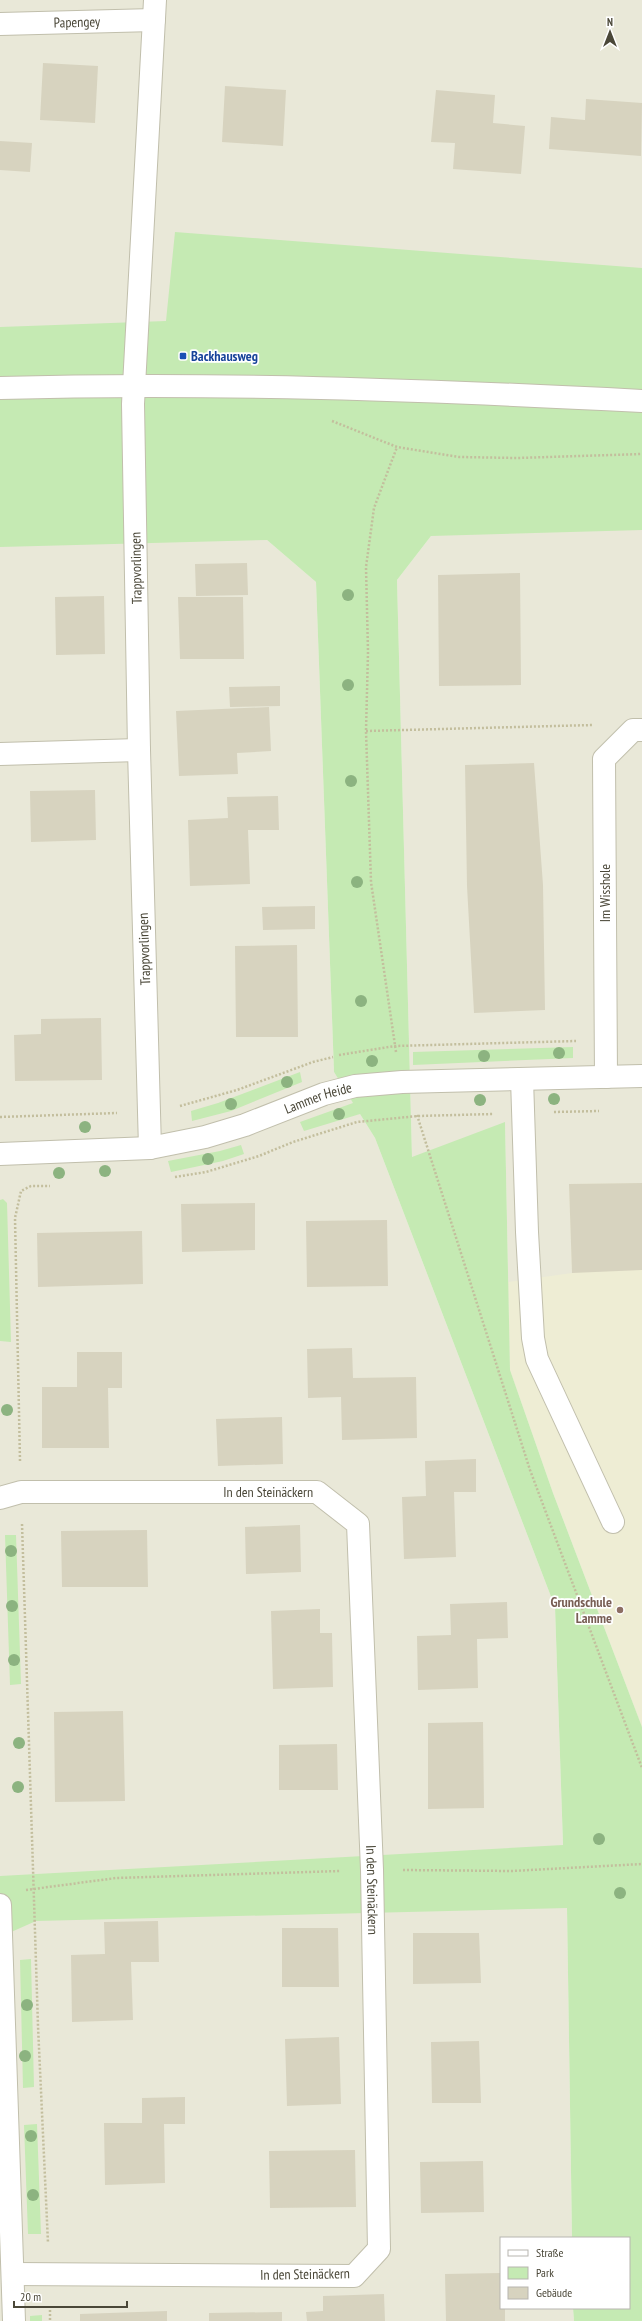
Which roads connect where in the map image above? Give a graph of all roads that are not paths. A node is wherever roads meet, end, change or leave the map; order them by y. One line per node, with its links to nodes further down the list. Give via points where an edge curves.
1 (154, 10): 2 (street, Papengey); 3 (street)
2 (0, 24)
3 (134, 386): 4 (street); 5 (street, via 318,388); 7 (street, Trappvorlingen)
4 (0, 388)
5 (642, 401)
6 (638, 730): 10 (street, Im Wisshole, via 604,759)
7 (139, 750): 8 (street); 12 (street, Trappvorlingen)
8 (0, 754)
9 (642, 1076): 10 (street, Lammer Heide)
10 (606, 1077): 11 (street, Lammer Heide)
11 (522, 1079): 12 (street, Lammer Heide, via 402,1082 355,1086 324,1094 205,1138); 15 (street, via 530,1285 533,1338 537,1359)
12 (150, 1148): 13 (street, Lammer Heide)
13 (0, 1154)
14 (0, 1498): 17 (street, In den Steinäckern, via 21,1492 317,1492 358,1524 372,1870 379,2249 354,2276)
15 (613, 1522)
16 (0, 1905): 17 (street)
17 (13, 2274): 18 (street)
18 (14, 2321)

